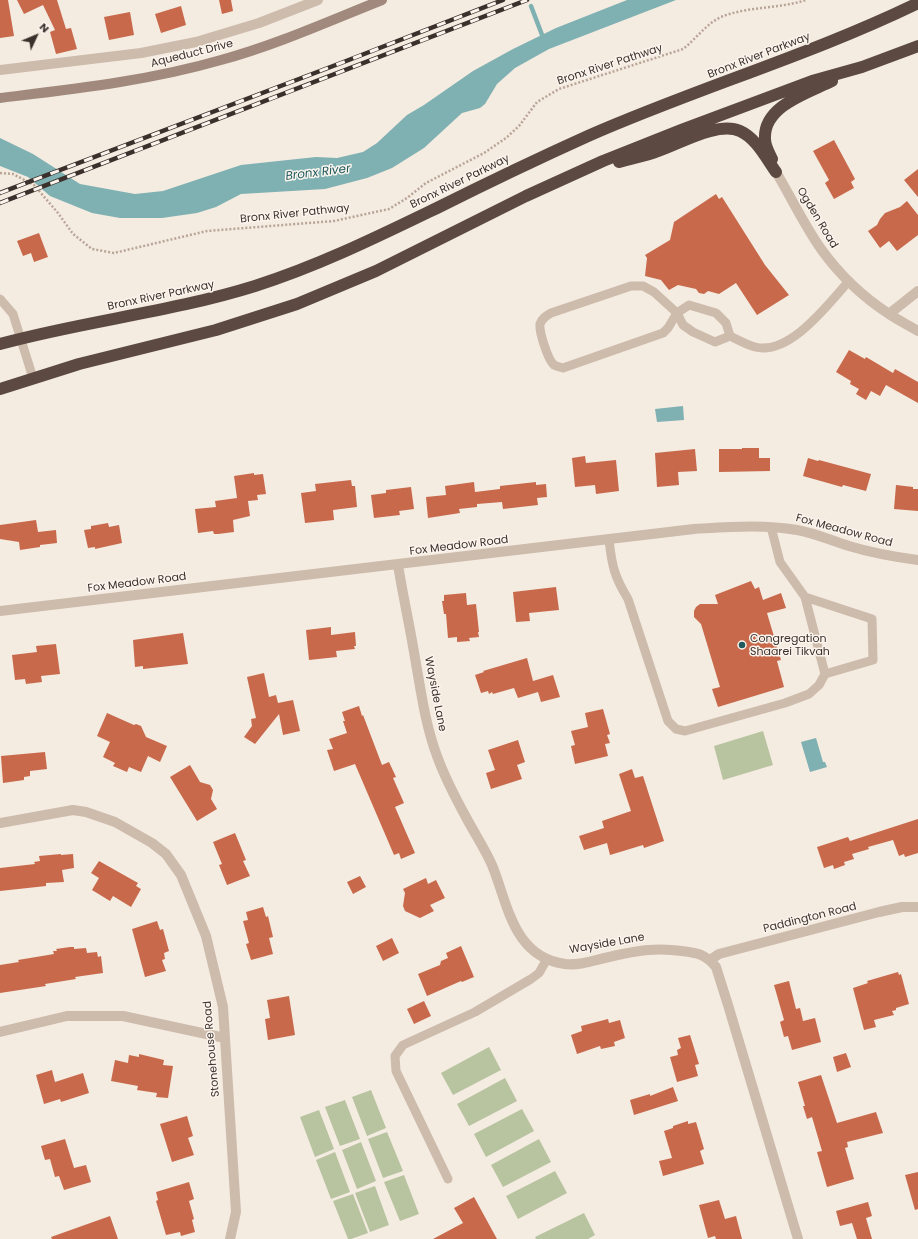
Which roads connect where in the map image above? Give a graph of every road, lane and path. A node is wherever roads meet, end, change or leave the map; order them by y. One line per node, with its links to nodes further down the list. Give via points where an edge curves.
1 (318, 0): 7 (street, Aqueduct Drive, via 259,23 196,42 141,53)
2 (382, 0): 8 (street, Aqueduct Drive, via 247,52 203,65 130,81)
3 (806, 0): 10 (path, Bronx River Pathway, via 720,18 706,27 683,49 559,90 537,102 519,126 484,153 426,183 389,209 374,213 334,221 207,230 114,253 92,249 73,234 34,185 13,174)
4 (918, 3): 19 (highway, Bronx River Parkway, via 828,43 592,135 308,268 202,301)
5 (918, 46): 6 (highway)
6 (862, 66): 9 (highway, via 785,104 774,114 766,128 765,141); 11 (highway, via 805,84 654,140)
7 (0, 70)
8 (0, 98)
9 (776, 172): 11 (highway, via 747,136 734,128 725,128 711,130 657,152); 12 (street, Ogden Road, via 820,248)
10 (0, 173)
11 (578, 173): 21 (highway, via 376,271 297,304 216,330)
12 (849, 281): 16 (street, Ogden Road); 18 (lane, via 816,318 783,343 769,348 756,347)
13 (918, 291): 16 (street)
14 (0, 299): 19 (lane, via 13,314)
15 (677, 312): 15 (lane, via 663,333 563,368 550,361 540,332 543,318 551,313 631,286 643,286 654,292); 18 (lane, via 683,325 693,332 716,342); 18 (lane, via 689,305 716,313 726,323)
16 (889, 314): 17 (street, Ogden Road)
17 (918, 331)
18 (730, 336)
19 (21, 338): 20 (highway, Bronx River Parkway); 21 (lane)
20 (0, 344)
21 (33, 378): 22 (highway)
22 (0, 389)
23 (771, 527): 24 (street, Fox Meadow Road, via 741,526); 25 (street, Fox Meadow Road, via 798,530 849,546); 27 (lane, via 780,562)
24 (609, 540): 26 (street, Fox Meadow Road); 29 (lane, via 612,565 618,583 628,599 668,721 676,729 685,731 785,703 809,694 819,685)
25 (918, 560)
26 (398, 565): 28 (street, Fox Meadow Road); 32 (street, Wayside Lane, via 421,697 437,756 451,788 492,864 509,916 521,938 532,950)
27 (805, 597): 29 (lane); 29 (lane, via 872,619 874,660)
28 (0, 611)
29 (825, 674)
30 (0, 823): 35 (street, Stonehouse Road, via 73,810 86,812 115,822 166,854 181,875 206,936 222,1007)
31 (918, 907): 33 (street, Paddington Road, via 902,907 879,912 719,954)
32 (547, 959): 33 (street, Wayside Lane, via 566,964 586,962 652,948 701,954); 36 (lane, via 532,979 475,1012 403,1045 395,1056 396,1071)
33 (710, 960): 38 (street, via 716,967 728,1005)
34 (0, 1032): 35 (street, via 68,1016 123,1016)
35 (225, 1038): 37 (street, Stonehouse Road, via 236,1212)
36 (448, 1179)
37 (230, 1239)
38 (798, 1239)

